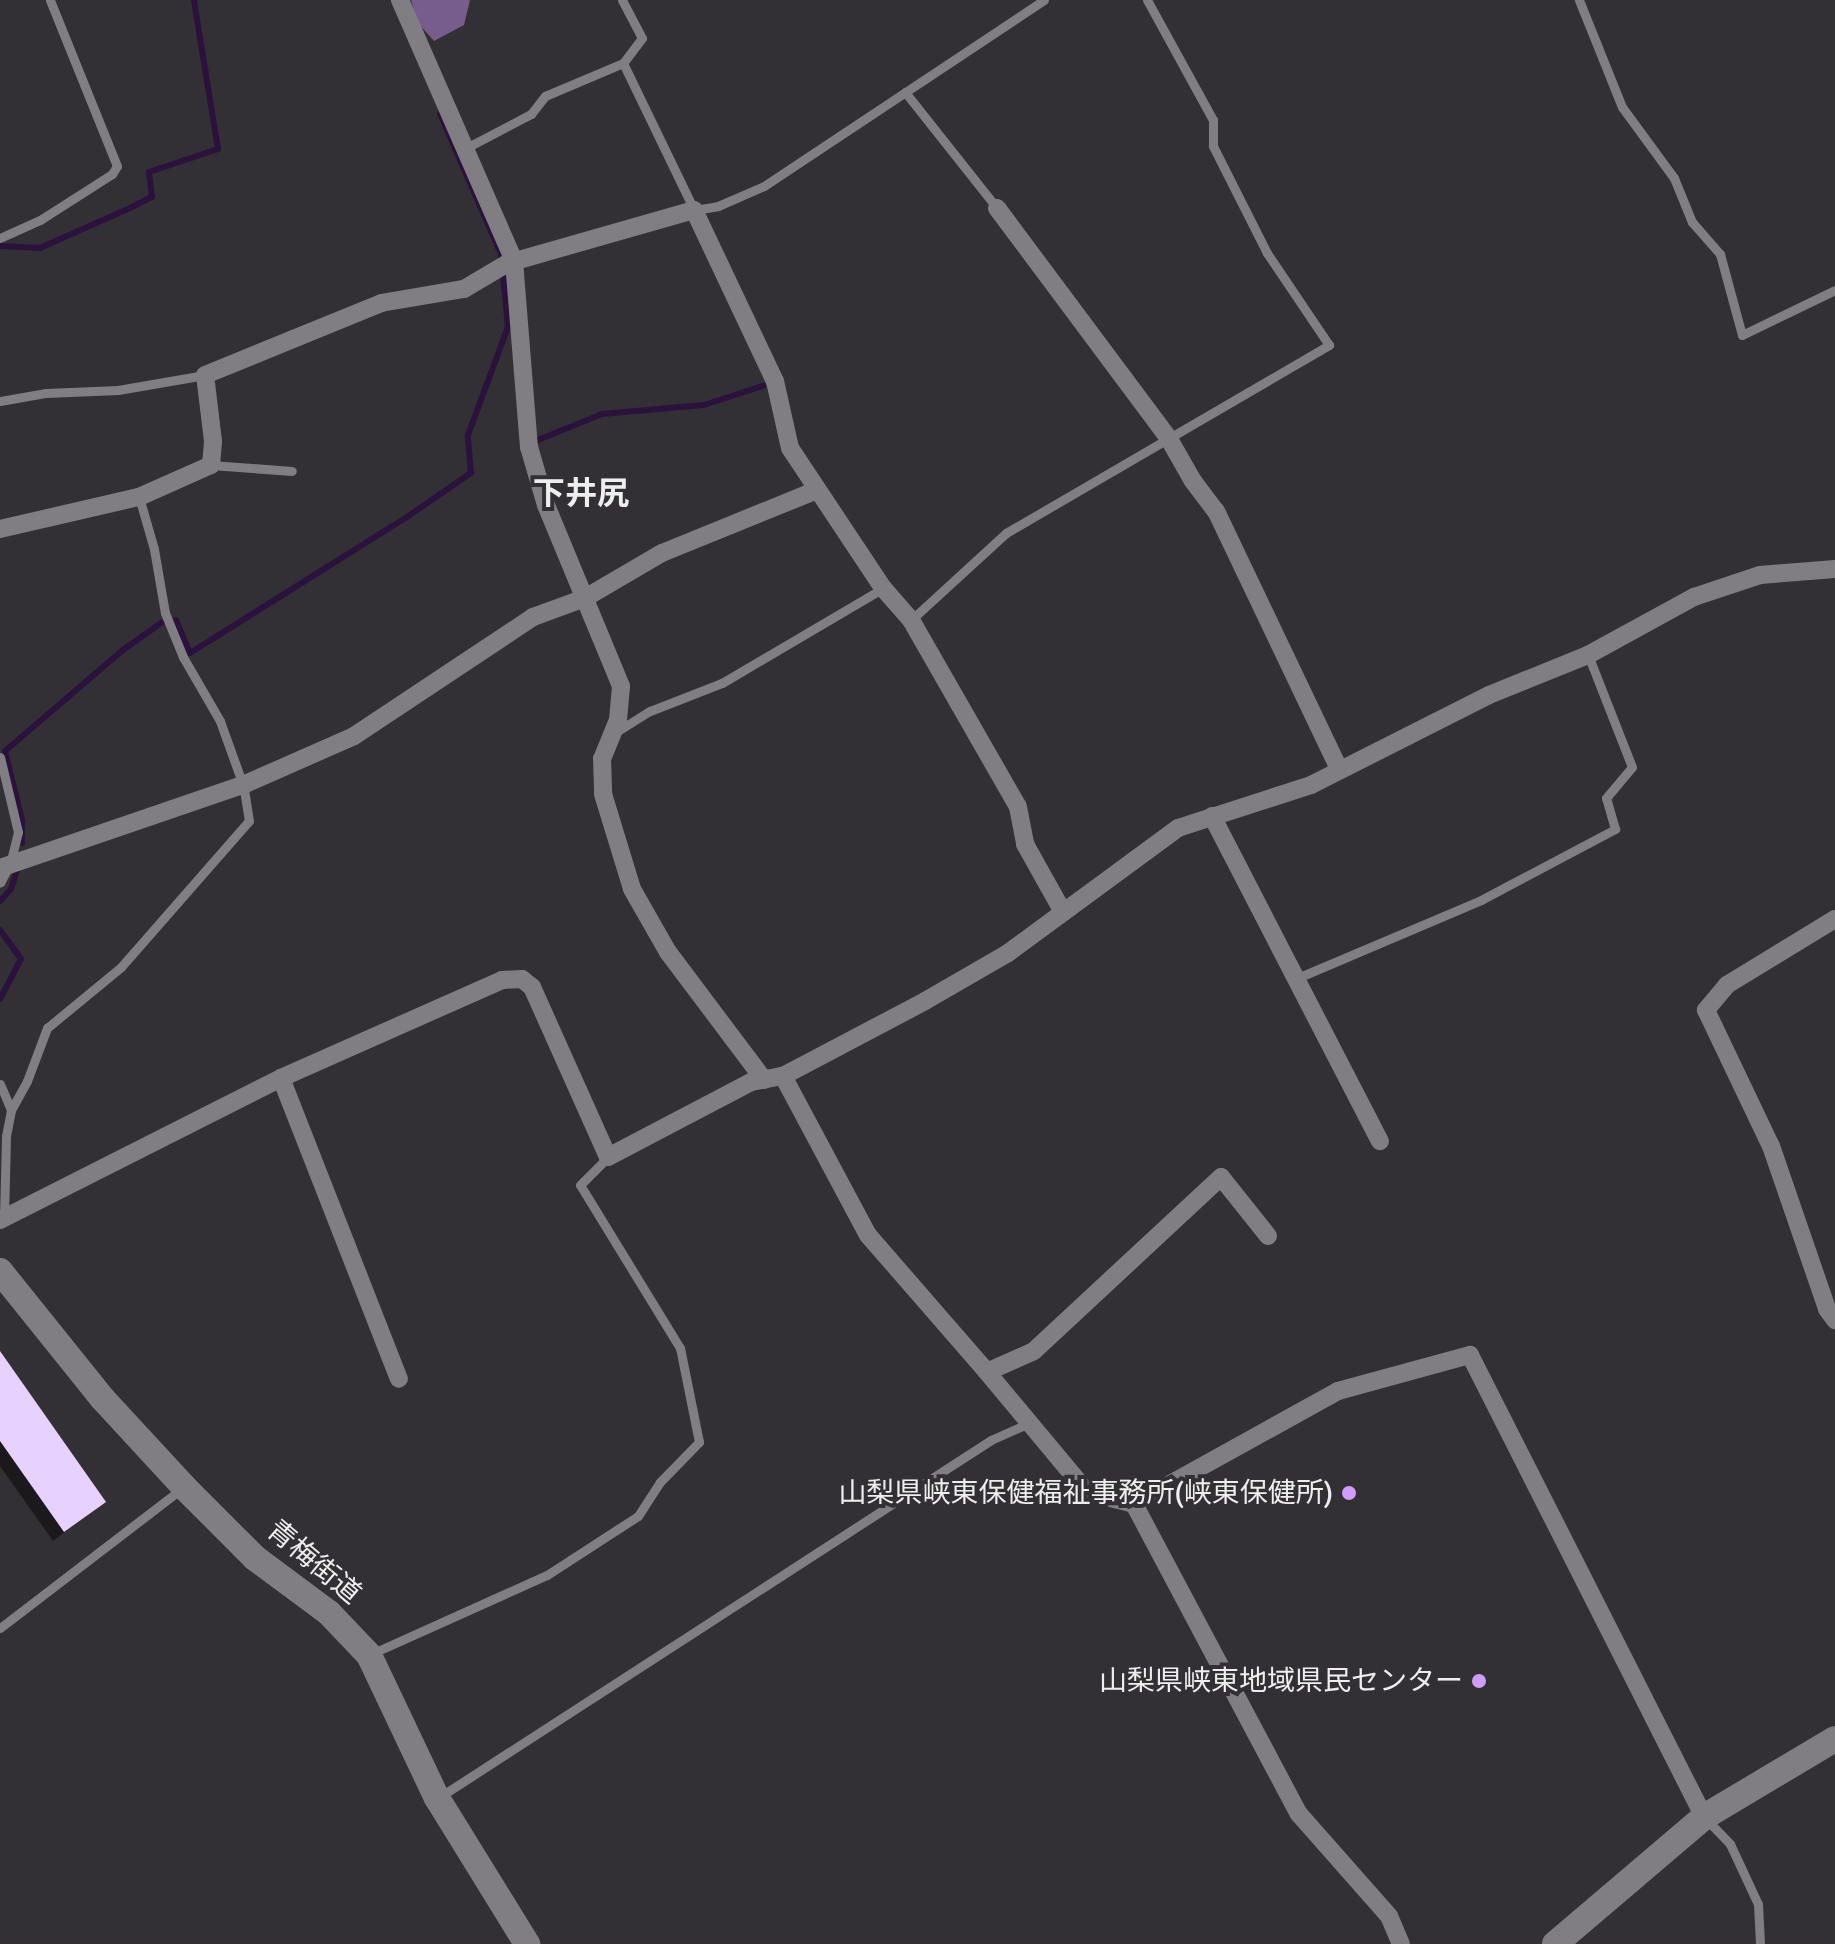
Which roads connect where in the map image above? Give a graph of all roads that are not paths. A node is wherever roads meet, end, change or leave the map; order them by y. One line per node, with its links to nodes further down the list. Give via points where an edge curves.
1 (50, 0): 12 (lane, via 117,166 40,220)
2 (400, 0): 9 (street)
3 (622, 0): 7 (lane, via 642,38)
4 (1044, 0): 8 (lane)
5 (1147, 0): 17 (lane, via 1213,120 1213,146 1267,253 1329,345)
6 (1579, 0): 14 (lane, via 1622,107 1674,178 1692,222 1720,254 1742,335)
7 (623, 63): 9 (lane, via 545,96 531,114); 11 (lane)
8 (905, 92): 10 (lane); 11 (lane, via 764,186)
9 (463, 149): 13 (street)
10 (997, 208): 17 (street)
11 (694, 210): 13 (street); 20 (street, via 775,381 790,448)
12 (0, 238)
13 (511, 262): 15 (street, via 464,289 381,303); 25 (street, via 529,447 546,505)
14 (1835, 290)
15 (205, 375): 16 (lane); 18 (street)
16 (0, 401)
17 (1169, 439): 26 (lane, via 1006,533); 30 (street, via 1216,511)
18 (211, 465): 19 (lane); 21 (street)
19 (292, 471)
20 (815, 491): 24 (street); 25 (street, via 662,553)
21 (139, 497): 22 (street); 31 (lane, via 165,613 220,721)
22 (0, 529)
23 (1835, 569): 27 (street, via 1760,575 1694,597)
24 (883, 588): 26 (street); 28 (lane, via 722,683 650,711)
25 (585, 598): 28 (street, via 621,686); 31 (street, via 533,617 354,736)
26 (911, 620): 35 (street, via 1018,807 1025,844)
27 (1588, 655): 30 (street, via 1489,695); 37 (lane, via 1632,767 1606,798 1615,829 1481,900)
28 (612, 734): 39 (street, via 602,759 603,794 632,889 668,952)
29 (0, 757): 33 (lane, via 18,832)
30 (1339, 769): 32 (street, via 1311,785)
31 (243, 785): 33 (street); 41 (lane, via 249,821 121,967 47,1028)
32 (1212, 816): 35 (street, via 1178,828); 37 (street)
33 (5, 866): 34 (lane)
34 (0, 883)
35 (1063, 912): 39 (street, via 1008,953)
36 (1835, 919): 47 (street, via 1727,985 1706,1010 1771,1146)
37 (1295, 979): 42 (street)
38 (281, 1078): 43 (street, via 502,980 522,979 532,987); 44 (street); 49 (street)
39 (774, 1078): 43 (street, via 751,1082); 48 (street, via 868,1235)
40 (0, 1084): 41 (lane)
41 (11, 1110): 44 (lane)
42 (1380, 1141)
43 (608, 1157): 54 (lane, via 580,1185 680,1348 699,1442 660,1482 638,1516 547,1575)
44 (2, 1219)
45 (1268, 1236): 48 (street, via 1221,1177 1034,1351)
46 (0, 1271): 51 (main road, 青梅街道, via 102,1398)
47 (1835, 1320)
48 (987, 1372): 50 (street)
49 (399, 1379)
50 (1029, 1423): 52 (street, via 1087,1492); 56 (lane, via 991,1440)
51 (184, 1487): 53 (lane); 54 (main road, 青梅街道, via 255,1558 329,1613)
52 (1134, 1504): 57 (street, via 1338,1391 1470,1355); 59 (street, via 1299,1814 1389,1916)
53 (0, 1628)
54 (369, 1655): 56 (main road, 青梅街道)
55 (1835, 1739): 57 (main road)
56 (437, 1798): 58 (main road, 青梅街道)
57 (1704, 1817): 60 (main road); 61 (lane, via 1730,1844 1758,1904)
58 (527, 1944)
59 (1401, 1944)
60 (1555, 1944)
61 (1760, 1944)

